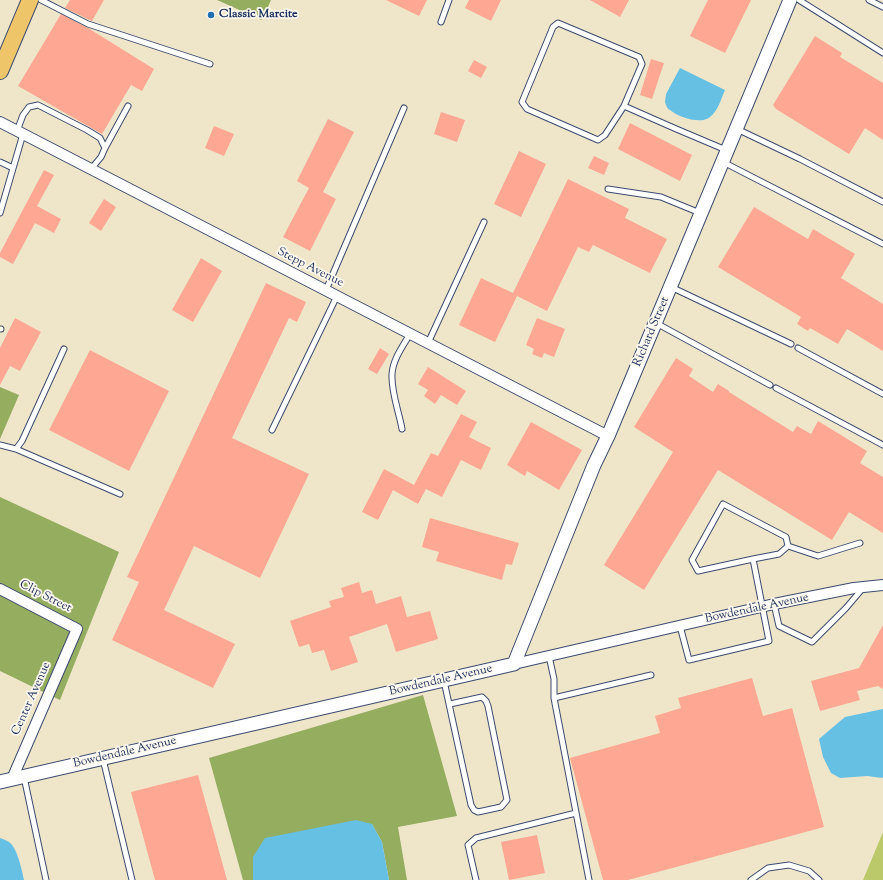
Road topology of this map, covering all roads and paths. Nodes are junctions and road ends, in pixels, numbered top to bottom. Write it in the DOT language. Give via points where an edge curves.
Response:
graph roads {
  1 [pos="30,0"];
  2 [pos="41,0"];
  3 [pos="449,0"];
  4 [pos="790,0"];
  5 [pos="798,0"];
  6 [pos="869,0"];
  7 [pos="883,7"];
  8 [pos="441,22"];
  9 [pos="4,51"];
  10 [pos="883,53"];
  11 [pos="210,64"];
  12 [pos="0,71"];
  13 [pos="128,106"];
  14 [pos="624,106"];
  15 [pos="404,108"];
  16 [pos="0,122"];
  17 [pos="736,128"];
  18 [pos="20,133"];
  19 [pos="105,148"];
  20 [pos="725,156"];
  21 [pos="0,162"];
  22 [pos="13,168"];
  23 [pos="91,170"];
  24 [pos="608,189"];
  25 [pos="883,202"];
  26 [pos="0,213"];
  27 [pos="701,213"];
  28 [pos="484,222"];
  29 [pos="883,244"];
  30 [pos="670,287"];
  31 [pos="326,290"];
  32 [pos="337,296"];
  33 [pos="656,322"];
  34 [pos="410,334"];
  35 [pos="428,343"];
  36 [pos="791,344"];
  37 [pos="798,348"];
  38 [pos="64,349"];
  39 [pos="770,385"];
  40 [pos="776,388"];
  41 [pos="883,394"];
  42 [pos="402,429"];
  43 [pos="272,430"];
  44 [pos="608,436"];
  45 [pos="0,445"];
  46 [pos="883,445"];
  47 [pos="16,449"];
  48 [pos="120,494"];
  49 [pos="860,543"];
  50 [pos="788,546"];
  51 [pos="753,559"];
  52 [pos="883,585"];
  53 [pos="863,587"];
  54 [pos="0,589"];
  55 [pos="774,604"];
  56 [pos="763,607"];
  57 [pos="680,626"];
  58 [pos="77,629"];
  59 [pos="549,656"];
  60 [pos="514,664"];
  61 [pos="651,675"];
  62 [pos="444,680"];
  63 [pos="554,698"];
  64 [pos="450,704"];
  65 [pos="103,758"];
  66 [pos="12,779"];
  67 [pos="576,813"];
  68 [pos="46,880"];
  69 [pos="132,880"];
  70 [pos="476,880"];
  71 [pos="589,880"];
  72 [pos="751,880"];
  73 [pos="820,880"];
  1 -- 9 [label="main road"];
  2 -- 11 [label="lane" via="88,24"];
  3 -- 8 [label="lane"];
  4 -- 17 [label="street, Richard Street"];
  5 -- 10 [label="lane"];
  6 -- 7 [label="lane"];
  9 -- 12 [label="main road"];
  13 -- 19 [label="lane"];
  14 -- 14 [label="lane" via="642,64 639,57 558,23 553,27 522,102 527,109 598,140 605,135"];
  14 -- 20 [label="lane" via="674,128"];
  15 -- 31 [label="lane"];
  16 -- 18 [label="street, Stepp Avenue"];
  17 -- 20 [label="street, Richard Street"];
  17 -- 25 [label="lane"];
  18 -- 19 [label="lane" via="23,115 29,107 38,105 100,138"];
  18 -- 22 [label="lane"];
  18 -- 23 [label="street, Stepp Avenue"];
  19 -- 23 [label="lane"];
  20 -- 27 [label="street, Richard Street"];
  20 -- 29 [label="lane"];
  21 -- 22 [label="lane"];
  22 -- 26 [label="lane"];
  23 -- 31 [label="street, Stepp Avenue"];
  24 -- 27 [label="lane" via="661,198"];
  27 -- 30 [label="street, Richard Street"];
  28 -- 35 [label="lane"];
  30 -- 33 [label="street, Richard Street"];
  30 -- 36 [label="lane"];
  31 -- 32 [label="street, Stepp Avenue"];
  32 -- 34 [label="street, Stepp Avenue"];
  32 -- 43 [label="lane"];
  33 -- 39 [label="lane"];
  33 -- 44 [label="street, Richard Street"];
  34 -- 35 [label="street, Stepp Avenue"];
  34 -- 42 [label="lane" via="398,355 392,373"];
  35 -- 44 [label="street, Stepp Avenue"];
  37 -- 41 [label="lane"];
  38 -- 47 [label="lane"];
  40 -- 46 [label="lane"];
  44 -- 60 [label="street, Richard Street" via="588,479"];
  45 -- 47 [label="lane"];
  47 -- 48 [label="lane"];
  49 -- 50 [label="lane" via="818,556"];
  50 -- 51 [label="lane" via="779,554"];
  50 -- 51 [label="lane" via="786,537 723,504 692,560 698,571"];
  51 -- 56 [label="lane"];
  52 -- 53 [label="street, Bowdendale Avenue"];
  53 -- 55 [label="street, Bowdendale Avenue"];
  53 -- 55 [label="lane" via="812,642 779,626"];
  54 -- 58 [label="street, Clip Street"];
  55 -- 56 [label="street, Bowdendale Avenue"];
  56 -- 57 [label="street, Bowdendale Avenue"];
  56 -- 57 [label="lane" via="769,642 689,660"];
  57 -- 59 [label="street, Bowdendale Avenue"];
  58 -- 66 [label="street, Center Avenue"];
  59 -- 60 [label="street, Bowdendale Avenue"];
  59 -- 63 [label="lane" via="554,679"];
  60 -- 62 [label="street, Bowdendale Avenue"];
  61 -- 63 [label="lane"];
  62 -- 64 [label="lane"];
  62 -- 65 [label="street, Bowdendale Avenue"];
  63 -- 67 [label="lane"];
  64 -- 64 [label="lane" via="471,805 478,812 501,807 507,800 486,701 482,697"];
  65 -- 66 [label="street, Bowdendale Avenue"];
  65 -- 69 [label="lane"];
  66 -- 68 [label="lane"];
  67 -- 70 [label="lane" via="476,838 468,845"];
  67 -- 71 [label="lane"];
  72 -- 73 [label="lane" via="768,868 789,865 809,871"];
}
